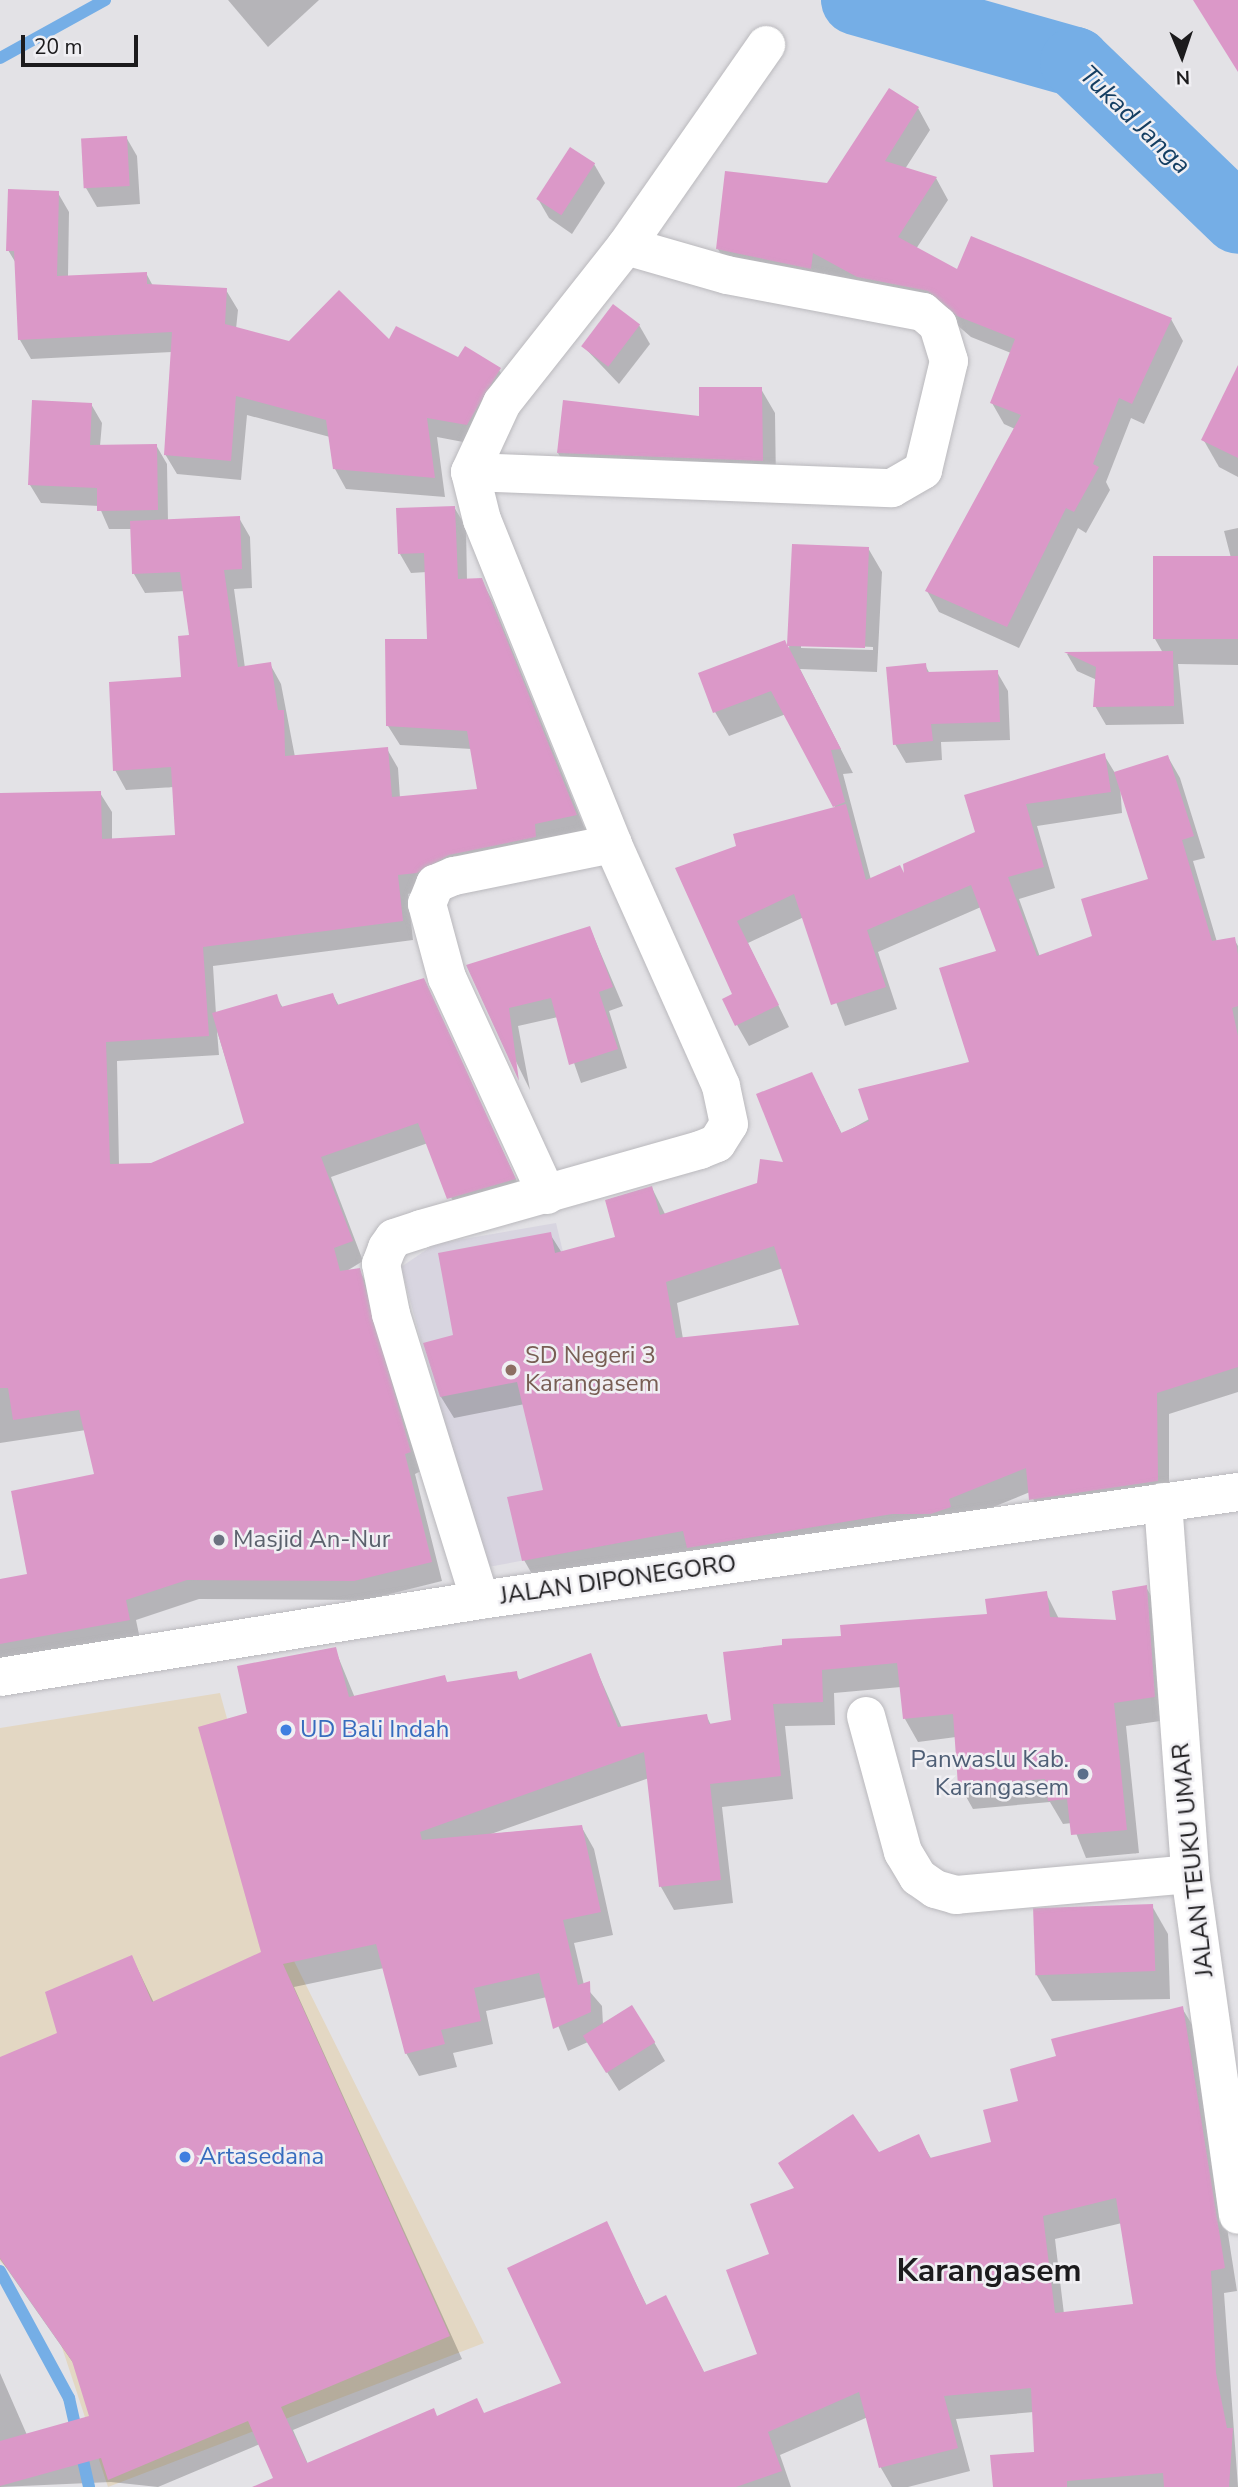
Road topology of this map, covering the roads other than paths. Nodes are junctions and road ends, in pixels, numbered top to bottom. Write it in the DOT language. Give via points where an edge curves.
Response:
graph roads {
  1 [pos="766,45"];
  2 [pos="626,246"];
  3 [pos="470,472"];
  4 [pos="613,844"];
  5 [pos="548,1195"];
  6 [pos="1238,1492"];
  7 [pos="1163,1502"];
  8 [pos="480,1600"];
  9 [pos="0,1677"];
  10 [pos="866,1716"];
  11 [pos="1190,1874"];
  12 [pos="1233,2166"];
  13 [pos="1238,2215"];
  1 -- 2 [label="street"];
  2 -- 3 [label="street" via="502,403"];
  2 -- 3 [label="street" via="727,275 923,312 938,325 949,361 923,470 892,488"];
  3 -- 4 [label="street" via="482,520"];
  4 -- 5 [label="street" via="721,1086 729,1124 717,1143"];
  4 -- 5 [label="street" via="454,876 435,884 427,904 447,978"];
  5 -- 8 [label="street" via="394,1238 382,1264 391,1314"];
  6 -- 7 [label="street, JALAN DIPONEGORO"];
  7 -- 8 [label="street, JALAN DIPONEGORO"];
  7 -- 11 [label="street, JALAN TEUKU UMAR"];
  8 -- 9 [label="street, JALAN DIPONEGORO"];
  10 -- 11 [label="street" via="903,1852 918,1877 935,1889 956,1895"];
  11 -- 12 [label="street, JALAN TEUKU UMAR"];
  12 -- 13 [label="street, JALAN TEUKU UMAR"];
}
